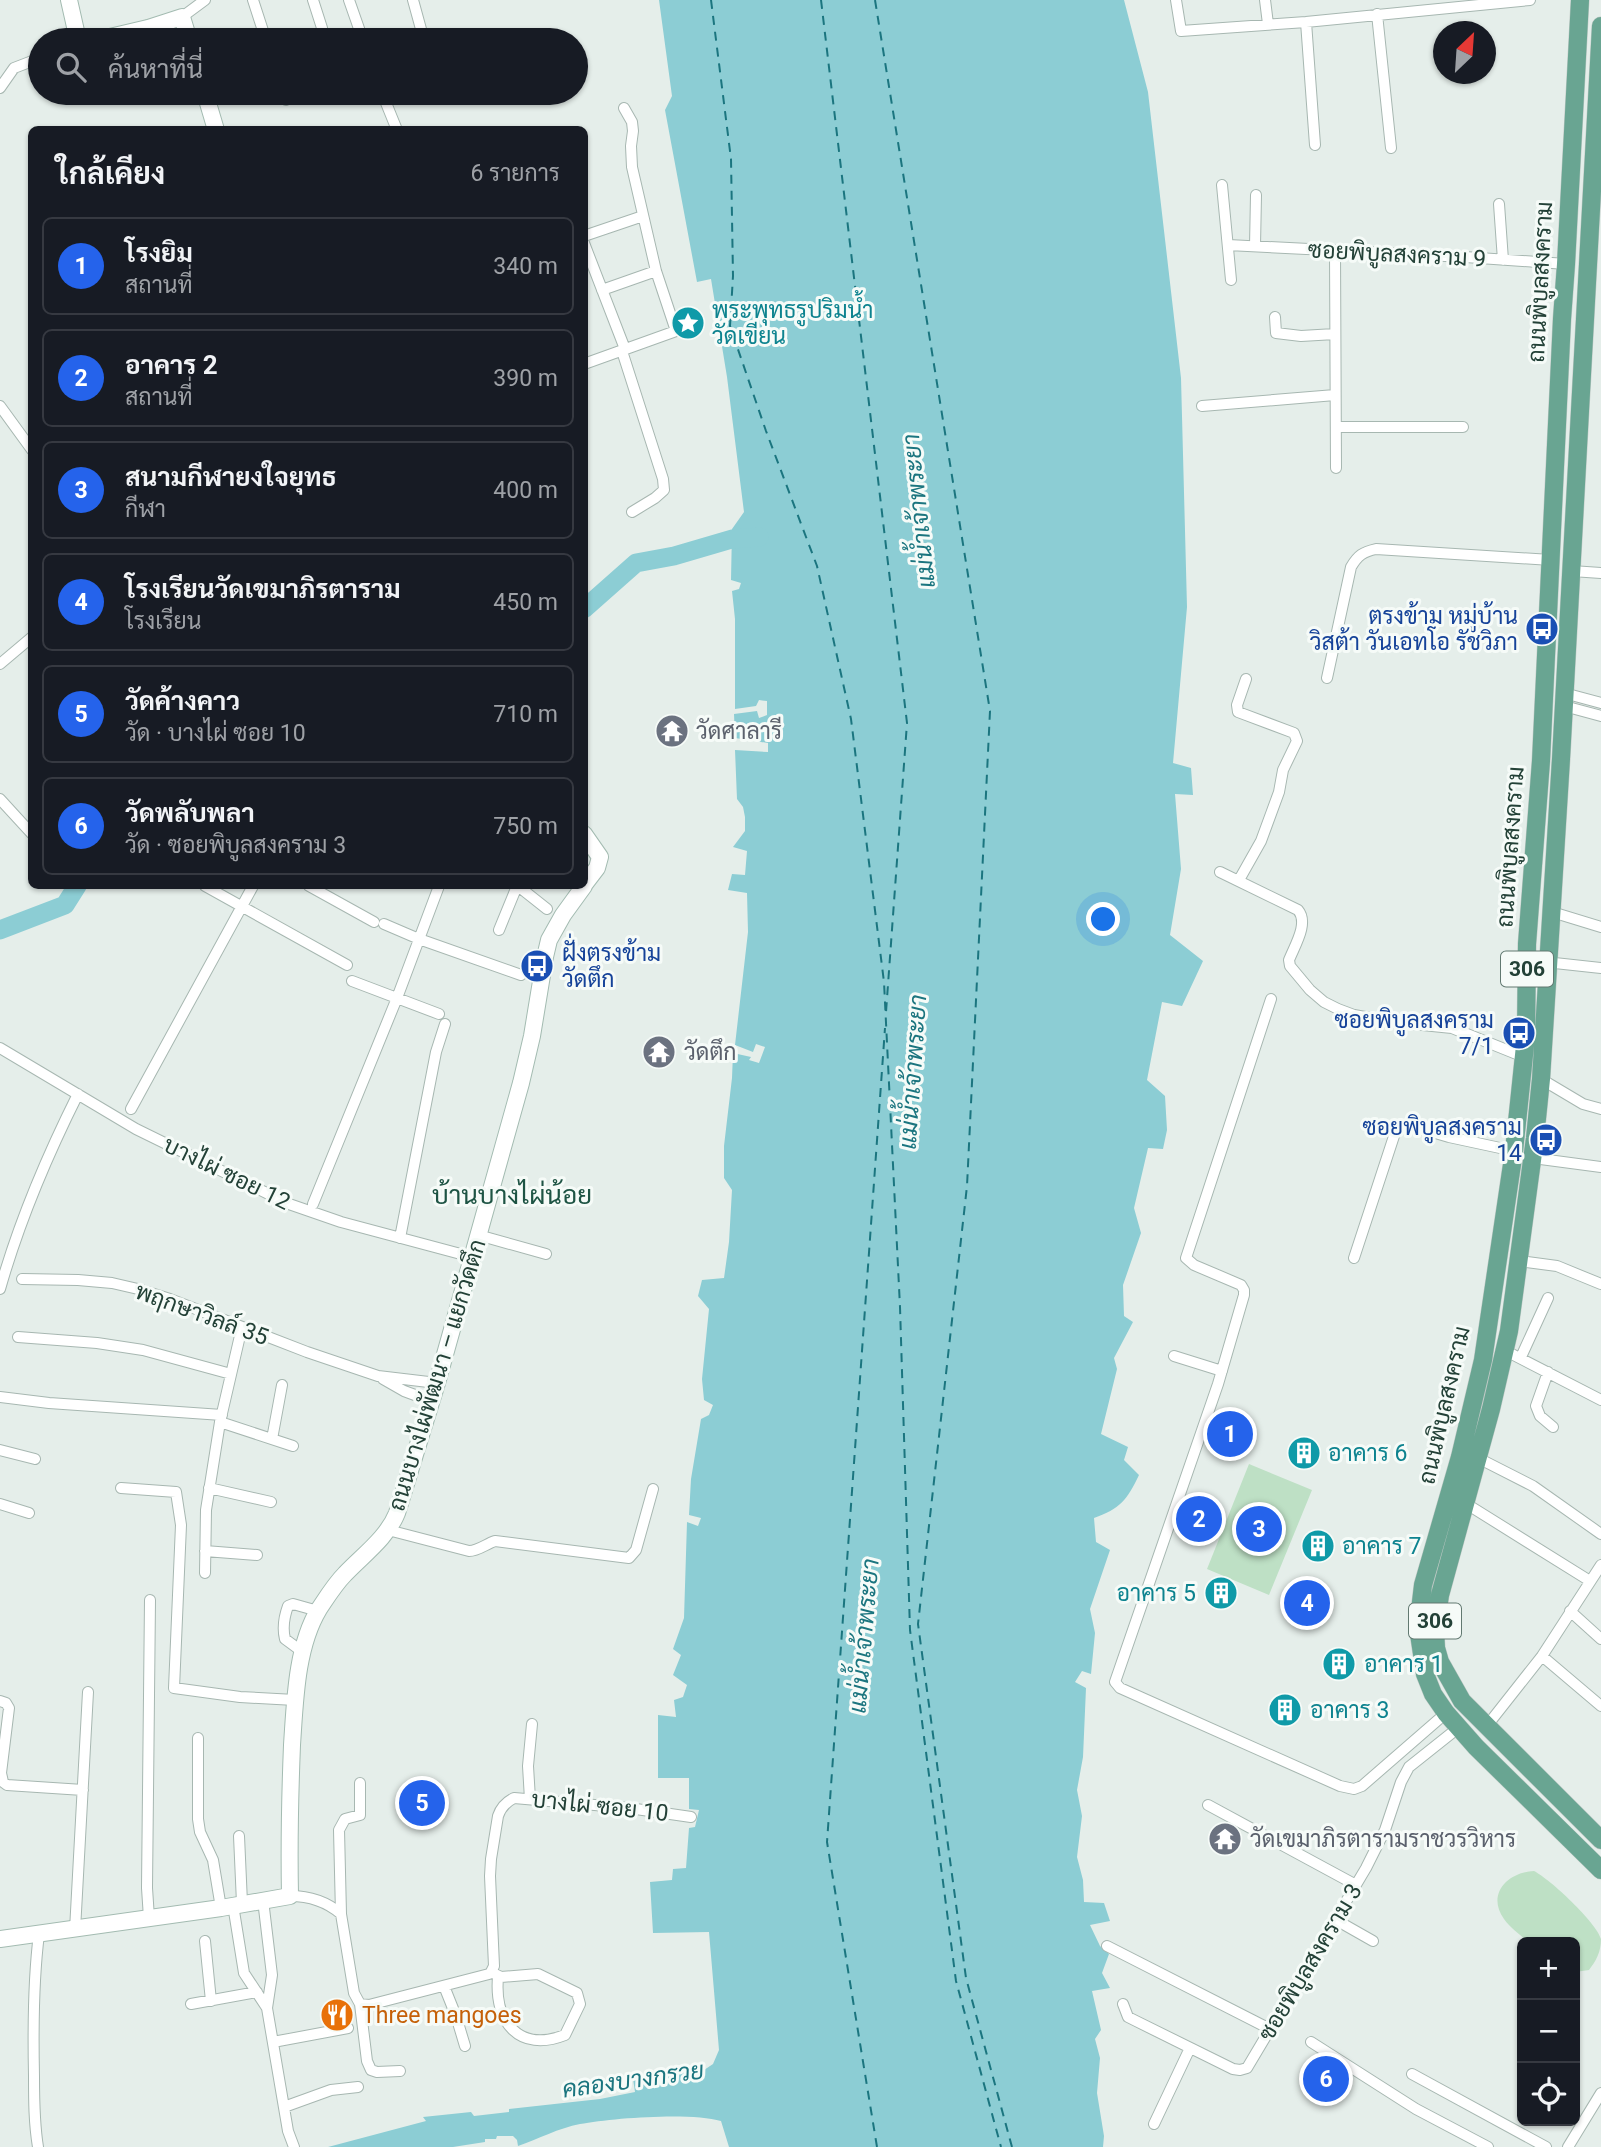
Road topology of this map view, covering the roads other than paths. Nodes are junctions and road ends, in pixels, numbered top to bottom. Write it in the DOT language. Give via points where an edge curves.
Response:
graph roads {
  1 [pos="69,0"];
  2 [pos="205,0"];
  3 [pos="253,0"];
  4 [pos="313,0"];
  5 [pos="349,0"];
  6 [pos="413,0"];
  7 [pos="1176,0"];
  8 [pos="1265,0"];
  9 [pos="1530,0"];
  10 [pos="1580,0"];
  11 [pos="1499,1"];
  12 [pos="1443,4"];
  13 [pos="1377,14"];
  14 [pos="182,18"];
  15 [pos="1306,22"];
  16 [pos="1268,24"];
  17 [pos="1601,26"];
  18 [pos="75,28"];
  19 [pos="151,28"];
  20 [pos="185,28"];
  21 [pos="262,28"];
  22 [pos="322,28"];
  23 [pos="359,28"];
  24 [pos="421,28"];
  25 [pos="28,63"];
  26 [pos="0,88"];
  27 [pos="209,105"];
  28 [pos="387,105"];
  29 [pos="624,107"];
  30 [pos="1598,119"];
  31 [pos="215,126"];
  32 [pos="395,126"];
  33 [pos="1315,145"];
  34 [pos="1391,148"];
  35 [pos="1222,186"];
  36 [pos="1256,195"];
  37 [pos="1499,204"];
  38 [pos="643,216"];
  39 [pos="588,235"];
  40 [pos="1228,245"];
  41 [pos="1255,246"];
  42 [pos="1335,252"];
  43 [pos="588,253"];
  44 [pos="1503,260"];
  45 [pos="1566,264"];
  46 [pos="1595,268"];
  47 [pos="656,271"];
  48 [pos="1231,280"];
  49 [pos="602,290"];
  50 [pos="1275,317"];
  51 [pos="1335,334"];
  52 [pos="624,350"];
  53 [pos="588,363"];
  54 [pos="1335,394"];
  55 [pos="1202,405"];
  56 [pos="0,406"];
  57 [pos="1337,427"];
  58 [pos="1463,428"];
  59 [pos="28,444"];
  60 [pos="1336,468"];
  61 [pos="632,512"];
  62 [pos="1551,560"];
  63 [pos="1572,571"];
  64 [pos="1601,573"];
  65 [pos="28,641"];
  66 [pos="0,664"];
  67 [pos="1327,678"];
  68 [pos="1246,679"];
  69 [pos="1564,700"];
  70 [pos="1601,703"];
  71 [pos="1601,716"];
  72 [pos="0,799"];
  73 [pos="28,830"];
  74 [pos="588,840"];
  75 [pos="1220,872"];
  76 [pos="588,880"];
  77 [pos="1239,880"];
  78 [pos="211,889"];
  79 [pos="251,889"];
  80 [pos="315,889"];
  81 [pos="438,889"];
  82 [pos="517,889"];
  83 [pos="522,889"];
  84 [pos="581,889"];
  85 [pos="242,906"];
  86 [pos="547,909"];
  87 [pos="1552,912"];
  88 [pos="1601,928"];
  89 [pos="499,930"];
  90 [pos="419,939"];
  91 [pos="1527,960"];
  92 [pos="1549,963"];
  93 [pos="347,965"];
  94 [pos="1601,968"];
  95 [pos="521,975"];
  96 [pos="352,981"];
  97 [pos="397,998"];
  98 [pos="1526,998"];
  99 [pos="1271,999"];
  100 [pos="1546,1001"];
  101 [pos="0,1048"];
  102 [pos="1524,1057"];
  103 [pos="1541,1079"];
  104 [pos="78,1094"];
  105 [pos="131,1109"];
  106 [pos="1601,1109"];
  107 [pos="1514,1150"];
  108 [pos="1533,1158"];
  109 [pos="1601,1167"];
  110 [pos="313,1204"];
  111 [pos="478,1235"];
  112 [pos="400,1238"];
  113 [pos="546,1254"];
  114 [pos="472,1257"];
  115 [pos="1354,1258"];
  116 [pos="1519,1261"];
  117 [pos="22,1279"];
  118 [pos="1601,1284"];
  119 [pos="0,1289"];
  120 [pos="1548,1298"];
  121 [pos="242,1327"];
  122 [pos="18,1337"];
  123 [pos="1513,1353"];
  124 [pos="1174,1356"];
  125 [pos="1222,1371"];
  126 [pos="1548,1372"];
  127 [pos="231,1374"];
  128 [pos="378,1376"];
  129 [pos="437,1383"];
  130 [pos="282,1385"];
  131 [pos="0,1397"];
  132 [pos="1601,1400"];
  133 [pos="431,1401"];
  134 [pos="221,1419"];
  135 [pos="1553,1427"];
  136 [pos="272,1439"];
  137 [pos="293,1446"];
  138 [pos="0,1450"];
  139 [pos="1478,1458"];
  140 [pos="35,1459"];
  141 [pos="121,1488"];
  142 [pos="209,1488"];
  143 [pos="653,1489"];
  144 [pos="271,1502"];
  145 [pos="1465,1503"];
  146 [pos="0,1504"];
  147 [pos="29,1513"];
  148 [pos="388,1531"];
  149 [pos="1601,1534"];
  150 [pos="205,1551"];
  151 [pos="257,1555"];
  152 [pos="1600,1569"];
  153 [pos="205,1573"];
  154 [pos="1590,1581"];
  155 [pos="150,1600"];
  156 [pos="318,1611"];
  157 [pos="1570,1611"];
  158 [pos="1601,1639"];
  159 [pos="304,1653"];
  160 [pos="1542,1656"];
  161 [pos="88,1692"];
  162 [pos="295,1700"];
  163 [pos="0,1701"];
  164 [pos="1601,1706"];
  165 [pos="1446,1713"];
  166 [pos="532,1724"];
  167 [pos="1486,1727"];
  168 [pos="1458,1728"];
  169 [pos="198,1738"];
  170 [pos="1387,1766"];
  171 [pos="1406,1771"];
  172 [pos="360,1783"];
  173 [pos="83,1790"];
  174 [pos="530,1799"];
  175 [pos="1208,1805"];
  176 [pos="691,1817"];
  177 [pos="239,1836"];
  178 [pos="1601,1840"];
  179 [pos="1601,1870"];
  180 [pos="1356,1885"];
  181 [pos="290,1896"];
  182 [pos="262,1900"];
  183 [pos="232,1905"];
  184 [pos="341,1914"];
  185 [pos="149,1918"];
  186 [pos="1336,1920"];
  187 [pos="75,1930"];
  188 [pos="39,1934"];
  189 [pos="0,1939"];
  190 [pos="205,1941"];
  191 [pos="1373,1941"];
  192 [pos="1107,1947"];
  193 [pos="495,1974"];
  194 [pos="444,1986"];
  195 [pos="257,1992"];
  196 [pos="211,2001"];
  197 [pos="191,2004"];
  198 [pos="360,2004"];
  199 [pos="1123,2004"];
  200 [pos="267,2008"];
  201 [pos="348,2028"];
  202 [pos="1270,2029"];
  203 [pos="273,2042"];
  204 [pos="1311,2042"];
  205 [pos="465,2046"];
  206 [pos="1190,2048"];
  207 [pos="400,2071"];
  208 [pos="1412,2074"];
  209 [pos="358,2087"];
  210 [pos="1601,2093"];
  211 [pos="284,2107"];
  212 [pos="1154,2124"];
  213 [pos="37,2147"];
  214 [pos="294,2147"];
  215 [pos="1488,2147"];
  216 [pos="1546,2147"];
  217 [pos="1569,2147"];
  1 -- 18 [label="street"];
  2 -- 14 [label="street"];
  3 -- 21 [label="street"];
  4 -- 22 [label="street"];
  5 -- 23 [label="street"];
  6 -- 24 [label="street"];
  7 -- 16 [label="street" via="1181,31"];
  8 -- 16 [label="street"];
  9 -- 11 [label="street"];
  10 -- 45 [label="main road, ถนนพิบูลสงคราม / 306"];
  11 -- 12 [label="street"];
  12 -- 13 [label="street"];
  13 -- 15 [label="street"];
  13 -- 34 [label="street"];
  14 -- 19 [label="street"];
  14 -- 20 [label="street"];
  15 -- 16 [label="street"];
  15 -- 33 [label="street"];
  17 -- 30 [label="main road, ถนนพิบูลสงคราม / 306"];
  25 -- 26 [label="street" via="14,68"];
  27 -- 31 [label="street"];
  28 -- 32 [label="street"];
  29 -- 38 [label="street" via="632,122 632,167"];
  30 -- 46 [label="main road, ถนนพิบูลสงคราม / 306"];
  35 -- 40 [label="street"];
  36 -- 41 [label="street"];
  37 -- 44 [label="street"];
  38 -- 39 [label="street"];
  38 -- 47 [label="street"];
  40 -- 41 [label="street, ซอยพิบูลสงคราม 9"];
  40 -- 48 [label="street"];
  41 -- 42 [label="street, ซอยพิบูลสงคราม 9"];
  42 -- 44 [label="street, ซอยพิบูลสงคราม 9"];
  42 -- 51 [label="street"];
  43 -- 49 [label="street"];
  44 -- 45 [label="street, ซอยพิบูลสงคราม 9"];
  45 -- 46 [label="main road"];
  45 -- 62 [label="main road, ถนนพิบูลสงคราม / 306"];
  46 -- 63 [label="main road, ถนนพิบูลสงคราม / 306"];
  47 -- 49 [label="street"];
  47 -- 52 [label="street" via="676,331"];
  49 -- 52 [label="street"];
  50 -- 51 [label="street" via="1276,333"];
  51 -- 54 [label="street"];
  52 -- 53 [label="street"];
  52 -- 61 [label="street" via="664,489"];
  54 -- 55 [label="street"];
  54 -- 57 [label="street"];
  56 -- 59 [label="street"];
  57 -- 58 [label="street"];
  57 -- 60 [label="street"];
  62 -- 67 [label="street" via="1364,552 1352,567"];
  62 -- 91 [label="main road, ถนนพิบูลสงคราม / 306"];
  63 -- 64 [label="street"];
  63 -- 69 [label="main road, ถนนพิบูลสงคราม / 306"];
  65 -- 66 [label="street"];
  68 -- 77 [label="street" via="1238,712 1294,733 1297,741 1261,841"];
  69 -- 70 [label="street"];
  69 -- 71 [label="street"];
  69 -- 87 [label="main road, ถนนพิบูลสงคราม / 306"];
  72 -- 73 [label="street"];
  74 -- 76 [label="street, ถนนบางไผ่พัฒนา – แยกวัดตึก" via="600,856"];
  75 -- 77 [label="street"];
  77 -- 102 [label="street" via="1302,915 1290,966 1324,1002 1354,1015 1452,1028"];
  78 -- 85 [label="street"];
  79 -- 85 [label="street"];
  80 -- 90 [label="street"];
  81 -- 90 [label="street"];
  82 -- 89 [label="street"];
  83 -- 86 [label="street"];
  84 -- 111 [label="street, ถนนบางไผ่พัฒนา – แยกวัดตึก" via="549,940 527,1059"];
  85 -- 93 [label="street"];
  85 -- 105 [label="street"];
  87 -- 88 [label="street"];
  87 -- 92 [label="main road, ถนนพิบูลสงคราม / 306"];
  90 -- 95 [label="street"];
  90 -- 97 [label="street"];
  91 -- 92 [label="street"];
  91 -- 98 [label="main road, ถนนพิบูลสงคราม / 306"];
  92 -- 94 [label="street"];
  92 -- 100 [label="main road, ถนนพิบูลสงคราม / 306"];
  96 -- 97 [label="street"];
  97 -- 110 [label="street"];
  97 -- 112 [label="street" via="442,1019"];
  98 -- 100 [label="main road"];
  98 -- 102 [label="main road, ถนนพิบูลสงคราม / 306"];
  99 -- 125 [label="street" via="1186,1258 1244,1290"];
  100 -- 103 [label="main road, ถนนพิบูลสงคราม / 306"];
  101 -- 104 [label="street, บางไผ่ ซอย 12"];
  102 -- 107 [label="main road, ถนนพิบูลสงคราม / 306"];
  103 -- 106 [label="street" via="1583,1104"];
  103 -- 108 [label="main road, ถนนพิบูลสงคราม / 306"];
  104 -- 112 [label="street, บางไผ่ ซอย 12" via="136,1129 289,1204"];
  104 -- 119 [label="street" via="41,1174"];
  107 -- 115 [label="street" via="1408,1125 1399,1127"];
  107 -- 165 [label="main road, ถนนพิบูลสงคราม / 306" via="1483,1360 1419,1608 1425,1674"];
  108 -- 109 [label="street"];
  108 -- 116 [label="main road, ถนนพิบูลสงคราม / 306"];
  111 -- 113 [label="street"];
  111 -- 114 [label="street, ถนนบางไผ่พัฒนา – แยกวัดตึก"];
  112 -- 114 [label="street, บางไผ่ ซอย 12"];
  114 -- 129 [label="street, ถนนบางไผ่พัฒนา – แยกวัดตึก"];
  116 -- 118 [label="street" via="1557,1266"];
  116 -- 123 [label="main road, ถนนพิบูลสงคราม / 306"];
  117 -- 121 [label="street, พฤกษาวิลล์ 35" via="112,1283"];
  120 -- 123 [label="street"];
  121 -- 127 [label="street"];
  121 -- 128 [label="street, พฤกษาวิลล์ 35"];
  122 -- 127 [label="street" via="143,1350"];
  123 -- 126 [label="street"];
  123 -- 139 [label="main road, ถนนพิบูลสงคราม / 306"];
  124 -- 125 [label="street"];
  125 -- 170 [label="street" via="1115,1682 1340,1786 1363,1786"];
  126 -- 132 [label="street"];
  126 -- 135 [label="street" via="1536,1406 1539,1416"];
  127 -- 134 [label="street"];
  128 -- 129 [label="street, พฤกษาวิลล์ 35"];
  128 -- 133 [label="street, พฤกษาวิลล์ 35"];
  129 -- 133 [label="street, ถนนบางไผ่พัฒนา – แยกวัดตึก"];
  130 -- 136 [label="street"];
  131 -- 134 [label="street"];
  133 -- 148 [label="street, ถนนบางไผ่พัฒนา – แยกวัดตึก"];
  134 -- 136 [label="street"];
  134 -- 142 [label="street"];
  136 -- 137 [label="street"];
  138 -- 140 [label="street"];
  139 -- 145 [label="main road, ถนนพิบูลสงคราม / 306"];
  139 -- 149 [label="street" via="1534,1486"];
  141 -- 162 [label="street" via="176,1492 181,1525 174,1688"];
  142 -- 144 [label="street"];
  142 -- 150 [label="street"];
  143 -- 148 [label="street" via="636,1550 629,1558 495,1541 469,1551"];
  145 -- 154 [label="street"];
  145 -- 167 [label="main road, ถนนพิบูลสงคราม / 306" via="1436,1614 1435,1639 1453,1688"];
  146 -- 147 [label="street"];
  148 -- 156 [label="street, ถนนบางไผ่พัฒนา – แยกวัดตึก" via="342,1577"];
  150 -- 151 [label="street"];
  150 -- 153 [label="street"];
  152 -- 154 [label="street"];
  154 -- 157 [label="street"];
  155 -- 185 [label="street"];
  156 -- 159 [label="street, ถนนบางไผ่พัฒนา – แยกวัดตึก"];
  156 -- 159 [label="street" via="293,1604 286,1612 285,1639"];
  157 -- 158 [label="street"];
  157 -- 160 [label="street"];
  159 -- 162 [label="street, ถนนบางไผ่พัฒนา – แยกวัดตึก"];
  160 -- 164 [label="street"];
  160 -- 167 [label="street"];
  161 -- 173 [label="street"];
  162 -- 181 [label="street, ถนนบางไผ่พัฒนา – แยกวัดตึก"];
  163 -- 173 [label="street" via="9,1709 3,1782"];
  165 -- 168 [label="main road, ถนนพิบูลสงคราม / 306"];
  165 -- 170 [label="street"];
  166 -- 174 [label="street"];
  167 -- 178 [label="main road, ถนนพิบูลสงคราม / 306"];
  168 -- 171 [label="street, ซอยพิบูลสงคราม 3"];
  168 -- 179 [label="main road, ถนนพิบูลสงคราม / 306"];
  169 -- 183 [label="street" via="200,1832"];
  170 -- 171 [label="street"];
  171 -- 180 [label="street, ซอยพิบูลสงคราม 3" via="1385,1830"];
  172 -- 184 [label="street" via="360,1815 345,1819 339,1829"];
  173 -- 187 [label="street"];
  174 -- 176 [label="street, บางไผ่ ซอย 10"];
  174 -- 193 [label="street, บางไผ่ ซอย 10" via="508,1800 498,1816 491,1859"];
  175 -- 180 [label="street"];
  177 -- 183 [label="street"];
  180 -- 186 [label="street, ซอยพิบูลสงคราม 3"];
  181 -- 182 [label="street"];
  181 -- 184 [label="street" via="306,1896"];
  182 -- 183 [label="street"];
  182 -- 200 [label="street" via="272,1975"];
  183 -- 185 [label="street"];
  183 -- 195 [label="street" via="244,1973"];
  184 -- 198 [label="street" via="354,1993"];
  185 -- 187 [label="street"];
  186 -- 191 [label="street"];
  186 -- 202 [label="street, ซอยพิบูลสงคราม 3"];
  187 -- 188 [label="street"];
  188 -- 189 [label="street"];
  188 -- 213 [label="street" via="33,2045"];
  190 -- 196 [label="street"];
  192 -- 202 [label="street"];
  193 -- 193 [label="street" via="538,1974 577,1993 580,2004 565,2035 534,2041 513,2032 503,2015"];
  193 -- 194 [label="street"];
  194 -- 198 [label="street"];
  194 -- 205 [label="street"];
  195 -- 196 [label="street"];
  195 -- 200 [label="street"];
  196 -- 197 [label="street"];
  198 -- 207 [label="street" via="371,2070"];
  199 -- 206 [label="street" via="1128,2017"];
  200 -- 203 [label="street"];
  201 -- 203 [label="street"];
  202 -- 206 [label="street, ซอยพิบูลสงคราม 3" via="1247,2068 1240,2070"];
  203 -- 211 [label="street"];
  204 -- 215 [label="street" via="1416,2109"];
  206 -- 212 [label="street"];
  208 -- 216 [label="street"];
  209 -- 211 [label="street" via="331,2090"];
  210 -- 217 [label="street"];
  211 -- 214 [label="street"];
}
